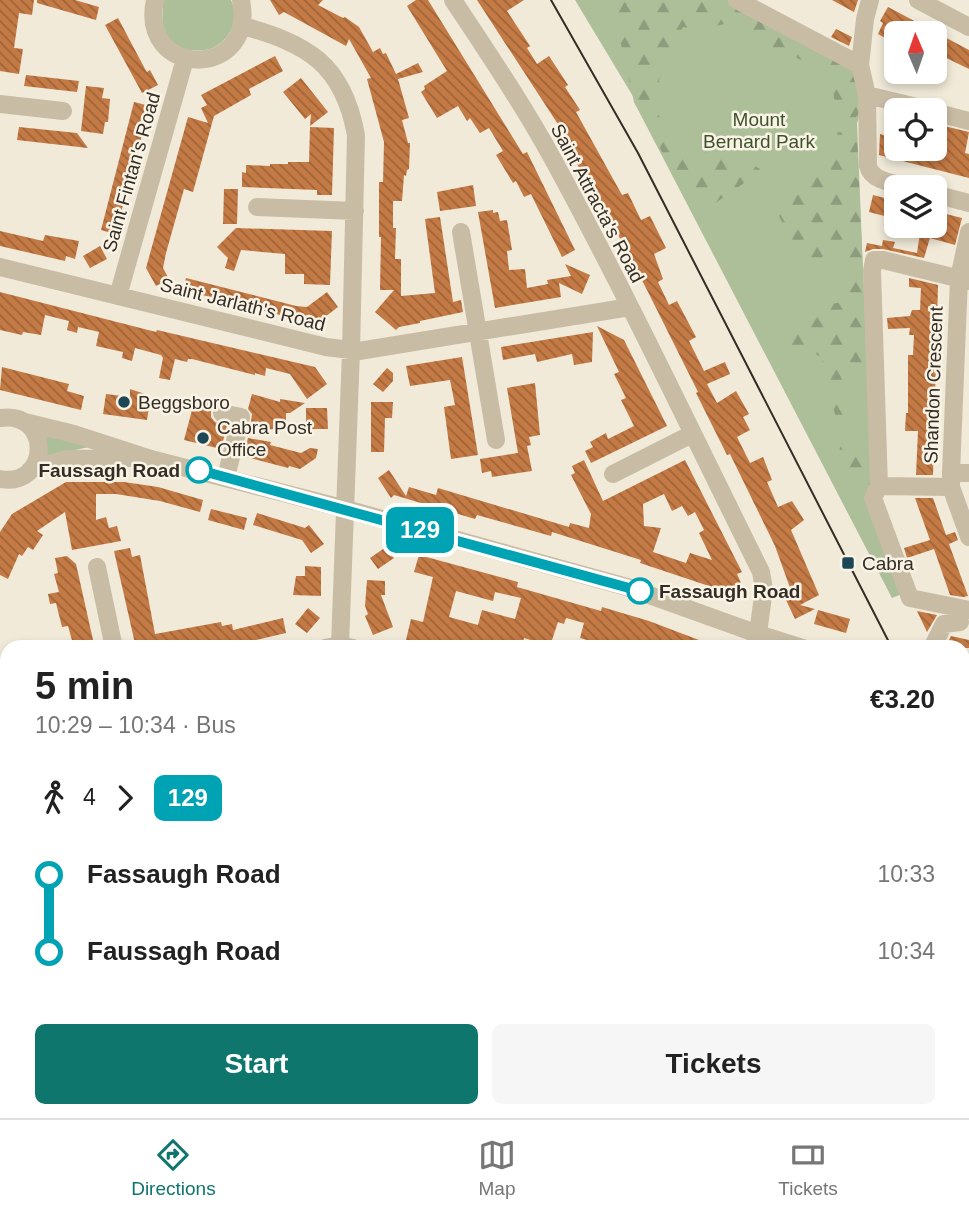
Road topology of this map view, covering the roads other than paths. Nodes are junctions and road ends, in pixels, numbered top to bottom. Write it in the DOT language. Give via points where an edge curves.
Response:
graph roads {
  1 [pos="155,0"];
  2 [pos="242,0"];
  3 [pos="453,0"];
  4 [pos="737,0"];
  5 [pos="870,0"];
  6 [pos="918,0"];
  7 [pos="243,26"];
  8 [pos="969,27"];
  9 [pos="184,59"];
  10 [pos="860,65"];
  11 [pos="867,96"];
  12 [pos="884,100"];
  13 [pos="0,104"];
  14 [pos="63,111"];
  15 [pos="947,115"];
  16 [pos="969,121"];
  17 [pos="884,180"];
  18 [pos="947,197"];
  19 [pos="969,203"];
  20 [pos="257,207"];
  21 [pos="355,211"];
  22 [pos="461,232"];
  23 [pos="969,232"];
  24 [pos="0,267"];
  25 [pos="964,280"];
  26 [pos="118,296"];
  27 [pos="630,307"];
  28 [pos="478,332"];
  29 [pos="351,351"];
  30 [pos="222,412"];
  31 [pos="0,418"];
  32 [pos="25,422"];
  33 [pos="692,434"];
  34 [pos="496,440"];
  35 [pos="151,459"];
  36 [pos="30,470"];
  37 [pos="613,474"];
  38 [pos="226,477"];
  39 [pos="957,477"];
  40 [pos="6,479"];
  41 [pos="879,486"];
  42 [pos="0,494"];
  43 [pos="346,509"];
  44 [pos="969,537"];
  45 [pos="97,567"];
  46 [pos="965,616"];
  47 [pos="112,640"];
  48 [pos="340,640"];
  49 [pos="755,640"];
  50 [pos="757,640"];
  51 [pos="936,640"];
  52 [pos="517,1118"];
  53 [pos="534,1118"];
  1 -- 9 [label="street" via="152,13 158,35 172,53"];
  2 -- 7 [label="street"];
  3 -- 27 [label="street, Saint Attracta's Road" via="554,162"];
  4 -- 10 [label="street"];
  5 -- 10 [label="street"];
  6 -- 8 [label="street"];
  7 -- 9 [label="street" via="227,51 200,61"];
  7 -- 21 [label="street" via="299,45 332,74 352,115 356,135"];
  9 -- 26 [label="street, Saint Fintan's Road"];
  10 -- 11 [label="street"];
  11 -- 12 [label="street"];
  11 -- 17 [label="street" via="868,166 870,173"];
  13 -- 14 [label="street"];
  15 -- 16 [label="street"];
  18 -- 19 [label="street"];
  20 -- 21 [label="street"];
  21 -- 29 [label="street"];
  22 -- 28 [label="street"];
  23 -- 25 [label="street, Shandon Crescent"];
  24 -- 26 [label="street, Saint Jarlath's Road"];
  25 -- 39 [label="street, Shandon Crescent"];
  25 -- 41 [label="street" via="874,260"];
  26 -- 29 [label="street, Saint Jarlath's Road"];
  27 -- 28 [label="street, Saint Jarlath's Road"];
  27 -- 33 [label="street, Saint Attracta's Road"];
  28 -- 29 [label="street, Saint Jarlath's Road"];
  28 -- 34 [label="street"];
  29 -- 43 [label="street"];
  30 -- 38 [label="street" via="241,418"];
  31 -- 32 [label="street"];
  32 -- 35 [label="street"];
  32 -- 36 [label="street" via="39,446"];
  33 -- 37 [label="street"];
  33 -- 50 [label="street, Saint Attracta's Road" via="761,572 764,589"];
  35 -- 36 [label="street" via="66,459"];
  35 -- 38 [label="street"];
  36 -- 40 [label="street"];
  38 -- 43 [label="street"];
  39 -- 41 [label="street"];
  39 -- 44 [label="street, Shandon Crescent"];
  40 -- 42 [label="street"];
  41 -- 46 [label="street" via="873,498 910,598"];
  43 -- 48 [label="street"];
  43 -- 49 [label="street" via="627,587"];
  45 -- 47 [label="street"];
  46 -- 51 [label="street" via="944,624"];
  52 -- 53 [label="street"];
}
